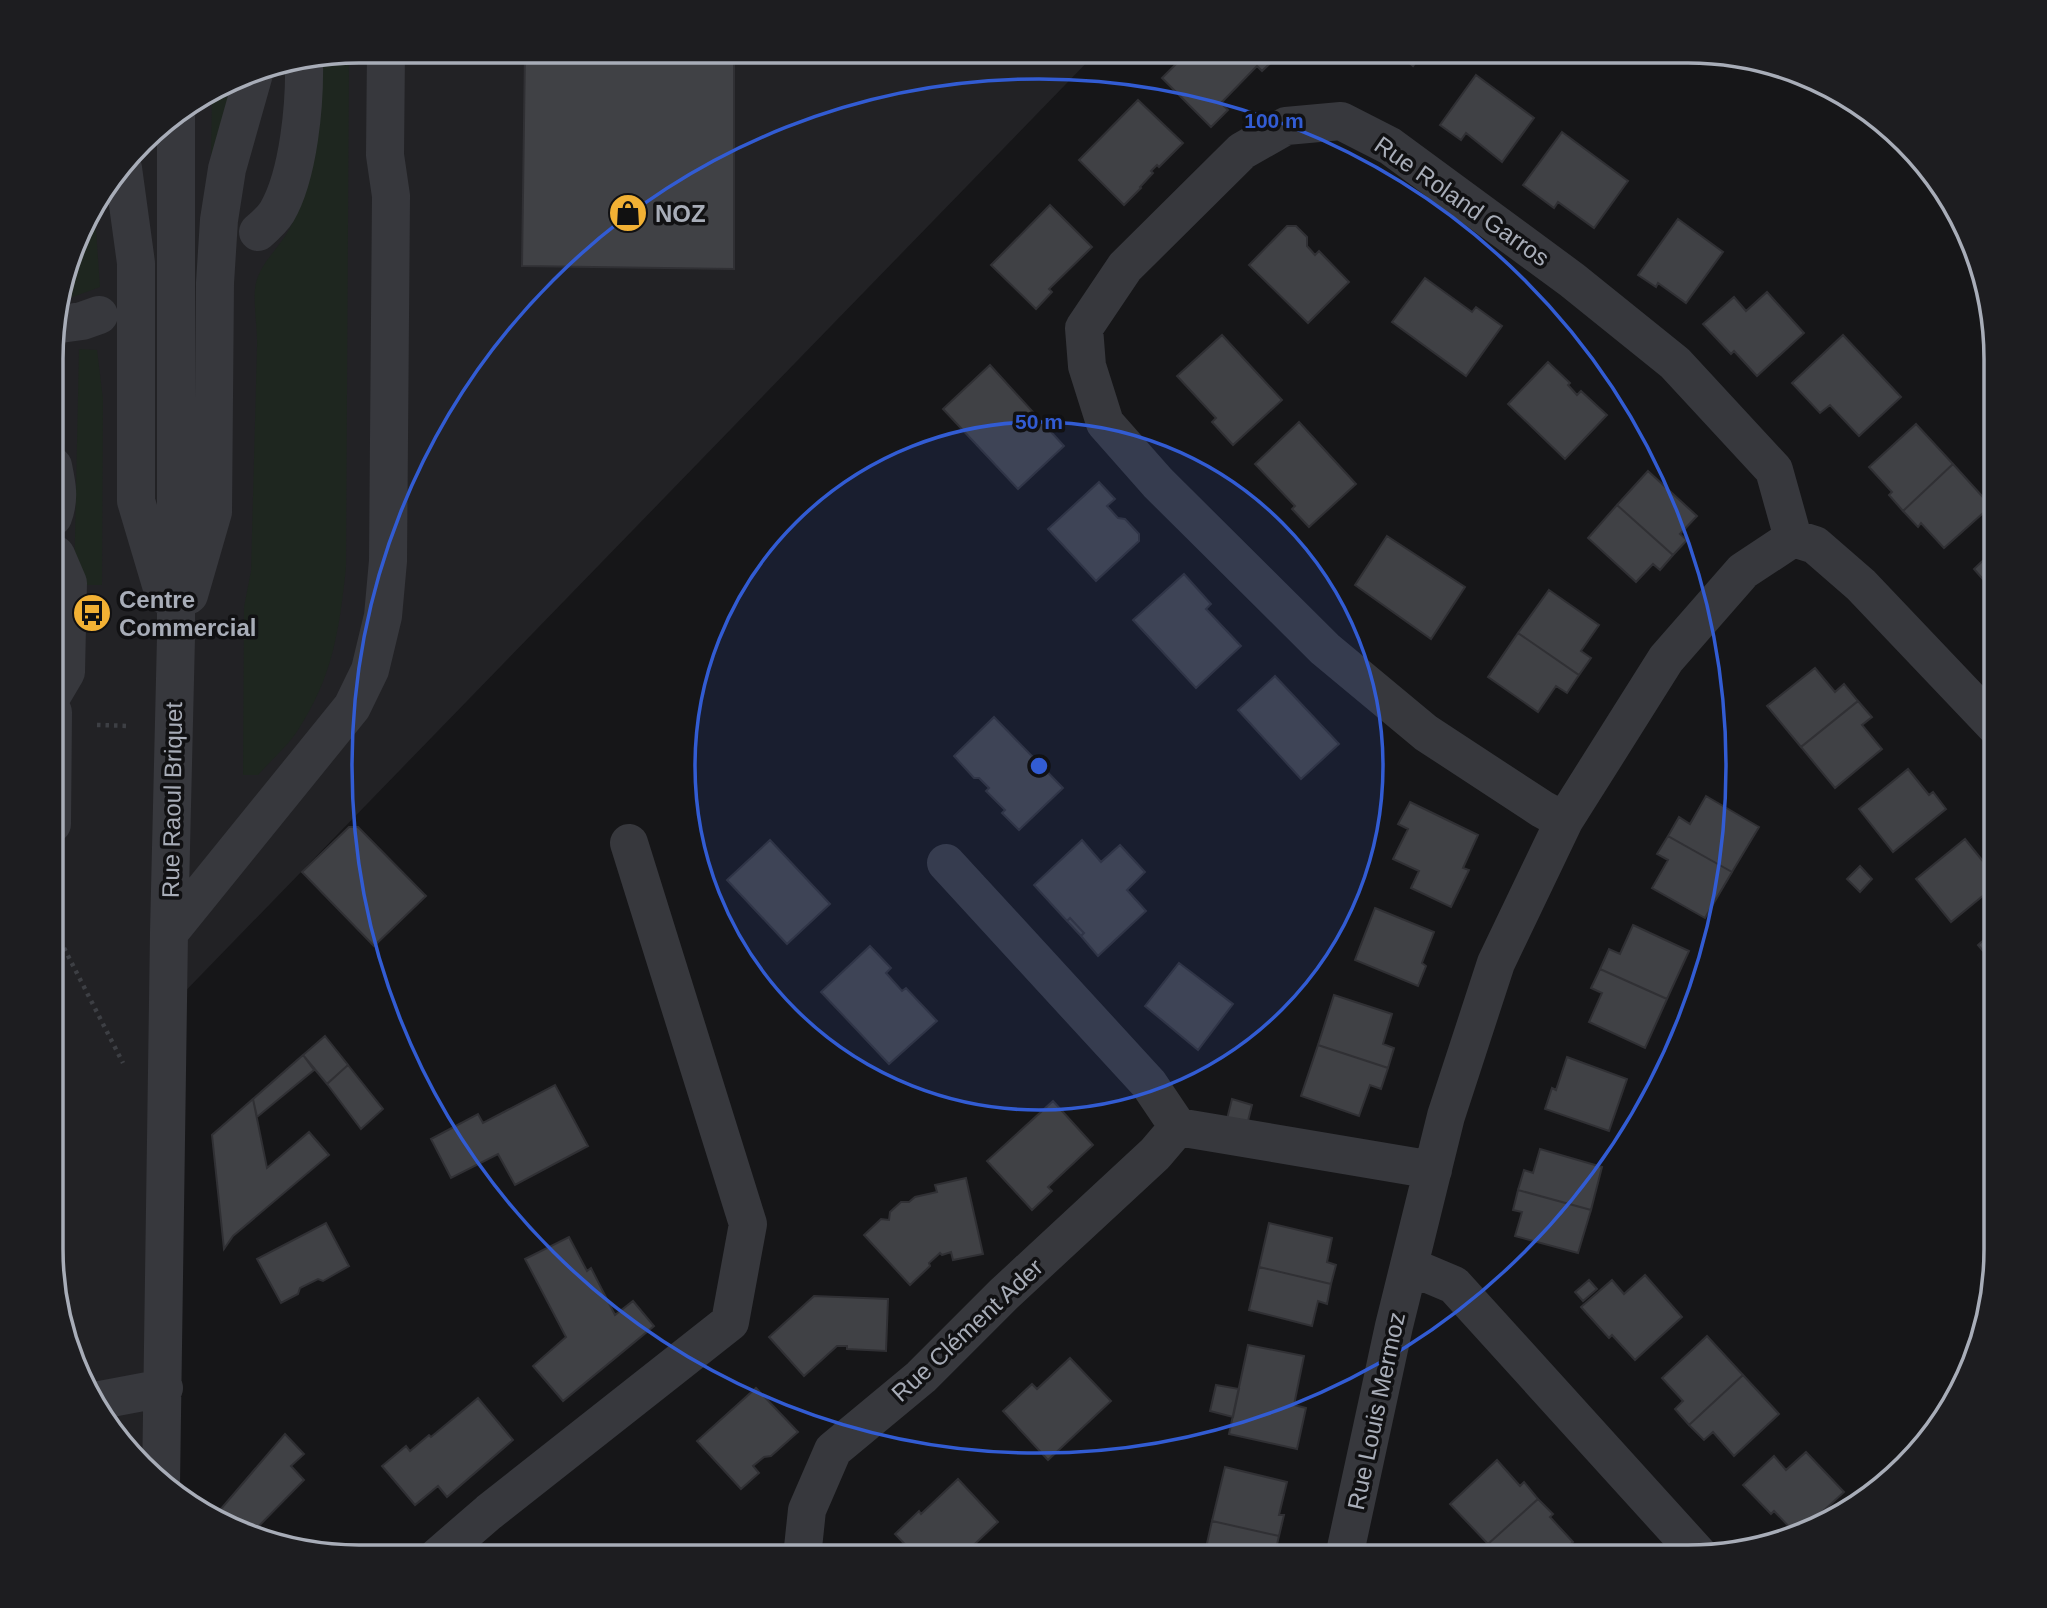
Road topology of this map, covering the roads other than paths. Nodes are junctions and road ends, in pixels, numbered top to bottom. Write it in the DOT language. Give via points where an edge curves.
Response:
graph roads {
  1 [pos="386,63"];
  2 [pos="303,69"];
  3 [pos="251,84"];
  4 [pos="176,127"];
  5 [pos="124,178"];
  6 [pos="258,232"];
  7 [pos="99,315"];
  8 [pos="66,322"];
  9 [pos="1793,538"];
  10 [pos="63,571"];
  11 [pos="176,637"];
  12 [pos="63,681"];
  13 [pos="1984,714"];
  14 [pos="1564,821"];
  15 [pos="629,843"];
  16 [pos="946,863"];
  17 [pos="169,933"];
  18 [pos="1178,1127"];
  19 [pos="1433,1170"];
  20 [pos="1409,1266"];
  21 [pos="164,1388"];
  22 [pos="104,1399"];
  23 [pos="161,1469"];
  24 [pos="451,1545"];
  25 [pos="803,1545"];
  26 [pos="1347,1545"];
  27 [pos="1690,1545"];
  1 -- 17 [label="street" via="385,155 391,196 388,561 383,617 370,670 352,707"];
  2 -- 6 [label="street" via="299,135 286,191 277,212"];
  3 -- 11 [label="street" via="227,169 219,220 213,512"];
  4 -- 11 [label="street, Rue Raoul Briquet"];
  5 -- 11 [label="street" via="136,263 136,501"];
  7 -- 8 [label="street"];
  9 -- 13 [label="street" via="1815,545 1860,585"];
  9 -- 14 [label="street, Rue Louis Mermoz" via="1743,571 1666,659"];
  9 -- 14 [label="street, Rue Roland Garros" via="1774,470 1675,363 1391,146 1341,121 1286,126 1242,151 1125,267 1083,328 1087,366 1105,423 1158,484 1325,649 1426,733"];
  10 -- 12 [label="street" via="68,583"];
  11 -- 17 [label="street, Rue Raoul Briquet"];
  14 -- 19 [label="street, Rue Louis Mermoz" via="1496,963"];
  15 -- 24 [label="street" via="748,1224 730,1322"];
  16 -- 18 [label="street" via="1149,1084"];
  17 -- 21 [label="street, Rue Raoul Briquet"];
  18 -- 19 [label="street"];
  18 -- 25 [label="street, Rue Clément Ader" via="922,1377 833,1450 807,1510"];
  19 -- 20 [label="street, Rue Louis Mermoz"];
  20 -- 26 [label="street, Rue Louis Mermoz"];
  20 -- 27 [label="street" via="1454,1285"];
  21 -- 22 [label="street"];
  21 -- 23 [label="street, Rue Raoul Briquet"];
}
